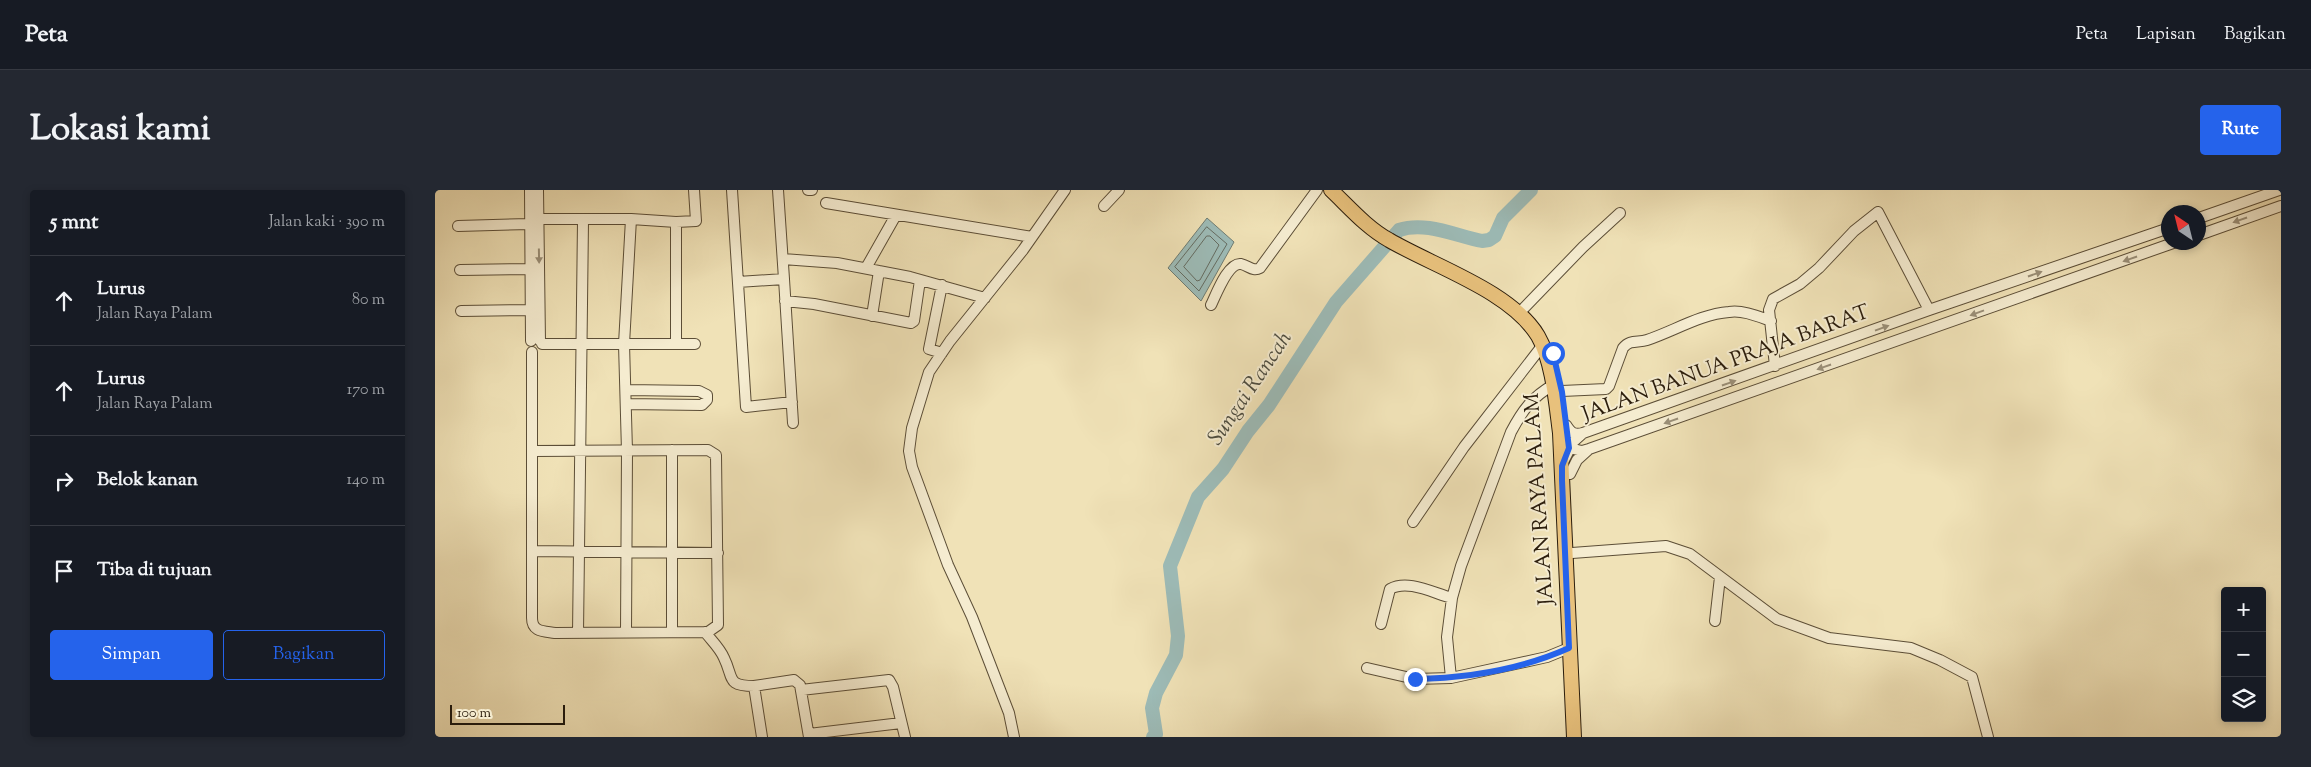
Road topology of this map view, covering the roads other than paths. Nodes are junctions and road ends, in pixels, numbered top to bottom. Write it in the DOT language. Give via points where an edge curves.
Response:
graph roads {
  1 [pos="530,190"];
  2 [pos="538,190"];
  3 [pos="694,190"];
  4 [pos="732,190"];
  5 [pos="778,190"];
  6 [pos="808,190"];
  7 [pos="812,190"];
  8 [pos="1065,190"];
  9 [pos="1119,190"];
  10 [pos="1317,190"];
  11 [pos="1331,190"];
  12 [pos="1343,190"];
  13 [pos="2279,190"];
  14 [pos="826,203"];
  15 [pos="1103,206"];
  16 [pos="2281,206"];
  17 [pos="1620,213"];
  18 [pos="896,215"];
  19 [pos="2206,216"];
  20 [pos="631,219"];
  21 [pos="583,221"];
  22 [pos="534,222"];
  23 [pos="676,222"];
  24 [pos="458,226"];
  25 [pos="2161,231"];
  26 [pos="2206,233"];
  27 [pos="1032,237"];
  28 [pos="1397,241"];
  29 [pos="2161,247"];
  30 [pos="783,259"];
  31 [pos="866,268"];
  32 [pos="531,269"];
  33 [pos="460,270"];
  34 [pos="879,271"];
  35 [pos="783,279"];
  36 [pos="920,280"];
  37 [pos="738,282"];
  38 [pos="535,285"];
  39 [pos="947,286"];
  40 [pos="988,294"];
  41 [pos="785,301"];
  42 [pos="1211,305"];
  43 [pos="1524,308"];
  44 [pos="531,310"];
  45 [pos="1929,310"];
  46 [pos="461,311"];
  47 [pos="871,316"];
  48 [pos="1771,321"];
  49 [pos="538,342"];
  50 [pos="582,344"];
  51 [pos="625,344"];
  52 [pos="677,344"];
  53 [pos="695,344"];
  54 [pos="1542,346"];
  55 [pos="942,353"];
  56 [pos="1775,366"];
  57 [pos="1557,388"];
  58 [pos="625,390"];
  59 [pos="648,390"];
  60 [pos="682,391"];
  61 [pos="792,402"];
  62 [pos="626,404"];
  63 [pos="648,404"];
  64 [pos="682,405"];
  65 [pos="793,423"];
  66 [pos="1563,429"];
  67 [pos="1583,434"];
  68 [pos="1569,448"];
  69 [pos="1589,449"];
  70 [pos="672,450"];
  71 [pos="532,451"];
  72 [pos="579,451"];
  73 [pos="627,451"];
  74 [pos="1566,470"];
  75 [pos="1413,522"];
  76 [pos="532,551"];
  77 [pos="581,552"];
  78 [pos="625,552"];
  79 [pos="672,553"];
  80 [pos="718,553"];
  81 [pos="1572,553"];
  82 [pos="1720,577"];
  83 [pos="1452,598"];
  84 [pos="1715,621"];
  85 [pos="1381,624"];
  86 [pos="672,631"];
  87 [pos="578,632"];
  88 [pos="626,632"];
  89 [pos="705,632"];
  90 [pos="1569,648"];
  91 [pos="1367,668"];
  92 [pos="1451,678"];
  93 [pos="754,686"];
  94 [pos="801,690"];
  95 [pos="901,722"];
  96 [pos="809,736"];
  97 [pos="762,737"];
  98 [pos="905,737"];
  99 [pos="1014,737"];
  100 [pos="1574,737"];
  101 [pos="1583,737"];
  102 [pos="1988,737"];
  1 -- 22 [label="street"];
  2 -- 22 [label="street"];
  3 -- 23 [label="street" via="696,221"];
  4 -- 37 [label="street"];
  5 -- 30 [label="street"];
  6 -- 7 [label="street"];
  8 -- 27 [label="street"];
  9 -- 15 [label="street"];
  10 -- 42 [label="street" via="1261,268 1255,270 1239,264 1232,267"];
  11 -- 28 [label="main road, JALAN RAYA PALAM" via="1374,230"];
  12 -- 28 [label="main road, JALAN RAYA PALAM"];
  13 -- 19 [label="street"];
  14 -- 18 [label="street"];
  16 -- 26 [label="street, one-way"];
  17 -- 43 [label="street"];
  18 -- 27 [label="street"];
  18 -- 31 [label="street"];
  20 -- 21 [label="street"];
  20 -- 23 [label="street"];
  20 -- 51 [label="street"];
  21 -- 22 [label="street"];
  21 -- 50 [label="street"];
  22 -- 24 [label="street"];
  22 -- 32 [label="street"];
  22 -- 38 [label="street, one-way"];
  23 -- 52 [label="street"];
  45 -- 25 [label="street, JALAN BANUA PRAJA BARAT, one-way"];
  27 -- 40 [label="street"];
  28 -- 43 [label="main road, JALAN RAYA PALAM" via="1493,286"];
  28 -- 54 [label="main road, JALAN RAYA PALAM" via="1504,302 1530,327"];
  29 -- 69 [label="street, JALAN BANUA PRAJA BARAT, one-way"];
  30 -- 31 [label="street" via="837,262"];
  30 -- 35 [label="street"];
  31 -- 34 [label="street"];
  32 -- 33 [label="street"];
  32 -- 38 [label="street"];
  34 -- 36 [label="street"];
  34 -- 47 [label="street"];
  35 -- 37 [label="street"];
  35 -- 41 [label="street"];
  36 -- 39 [label="street"];
  36 -- 47 [label="street" via="914,321"];
  37 -- 61 [label="street" via="747,407"];
  38 -- 44 [label="street"];
  38 -- 49 [label="street"];
  39 -- 40 [label="street"];
  39 -- 55 [label="street" via="929,348"];
  40 -- 55 [label="street"];
  41 -- 47 [label="street"];
  41 -- 61 [label="street"];
  43 -- 57 [label="main road, JALAN RAYA PALAM" via="1550,344"];
  44 -- 46 [label="street"];
  44 -- 49 [label="street"];
  45 -- 48 [label="street" via="1878,212 1853,231 1806,278 1773,299 1769,310"];
  56 -- 45 [label="street, JALAN BANUA PRAJA BARAT, one-way"];
  48 -- 56 [label="street"];
  48 -- 57 [label="street" via="1730,311 1714,315 1645,341 1626,343 1606,389"];
  49 -- 50 [label="street"];
  49 -- 71 [label="street" via="540,352 532,352"];
  50 -- 51 [label="street"];
  50 -- 72 [label="street"];
  51 -- 52 [label="street"];
  51 -- 58 [label="street"];
  52 -- 53 [label="street"];
  54 -- 57 [label="main road, JALAN RAYA PALAM"];
  54 -- 75 [label="street" via="1464,447"];
  55 -- 99 [label="street" via="929,372 912,428 909,451 912,468 948,566 972,617 1009,713"];
  67 -- 56 [label="street, JALAN BANUA PRAJA BARAT, one-way"];
  57 -- 66 [label="main road, JALAN RAYA PALAM"];
  57 -- 83 [label="street" via="1529,402 1511,432"];
  58 -- 59 [label="street"];
  58 -- 62 [label="street"];
  59 -- 60 [label="street"];
  59 -- 63 [label="street"];
  60 -- 64 [label="street"];
  60 -- 64 [label="street" via="704,393 707,400 702,405"];
  61 -- 65 [label="street"];
  62 -- 63 [label="street"];
  62 -- 73 [label="street"];
  63 -- 64 [label="street"];
  66 -- 67 [label="street"];
  66 -- 68 [label="main road, JALAN RAYA PALAM"];
  66 -- 74 [label="main road, JALAN RAYA PALAM"];
  67 -- 68 [label="street, JALAN BANUA PRAJA BARAT"];
  68 -- 69 [label="street, JALAN BANUA PRAJA BARAT"];
  68 -- 74 [label="main road, JALAN RAYA PALAM"];
  69 -- 74 [label="street"];
  70 -- 73 [label="street"];
  70 -- 79 [label="street"];
  70 -- 80 [label="street" via="708,450 716,455"];
  71 -- 72 [label="street"];
  71 -- 76 [label="street"];
  72 -- 73 [label="street"];
  72 -- 77 [label="street"];
  73 -- 78 [label="street"];
  74 -- 81 [label="main road, JALAN RAYA PALAM"];
  74 -- 90 [label="main road, JALAN RAYA PALAM"];
  76 -- 77 [label="street"];
  76 -- 87 [label="street" via="534,627 555,633"];
  77 -- 78 [label="street"];
  77 -- 87 [label="street"];
  78 -- 79 [label="street"];
  78 -- 88 [label="street"];
  79 -- 80 [label="street"];
  79 -- 86 [label="street"];
  80 -- 89 [label="street" via="718,625"];
  81 -- 82 [label="street" via="1666,546 1690,554"];
  81 -- 101 [label="main road, JALAN RAYA PALAM"];
  82 -- 84 [label="street"];
  82 -- 102 [label="street" via="1777,619 1829,638 1911,648 1970,675"];
  83 -- 85 [label="street" via="1409,586 1397,586 1390,589"];
  83 -- 92 [label="street" via="1447,637"];
  86 -- 88 [label="street"];
  86 -- 89 [label="street"];
  87 -- 88 [label="street"];
  89 -- 93 [label="street" via="724,658 734,682 740,686"];
  90 -- 92 [label="street" via="1547,657"];
  90 -- 100 [label="main road, JALAN RAYA PALAM"];
  91 -- 92 [label="street" via="1415,679"];
  93 -- 94 [label="street" via="794,680"];
  93 -- 97 [label="street"];
  94 -- 95 [label="street" via="889,680"];
  94 -- 96 [label="street"];
  95 -- 96 [label="street"];
  95 -- 98 [label="street"];
}
